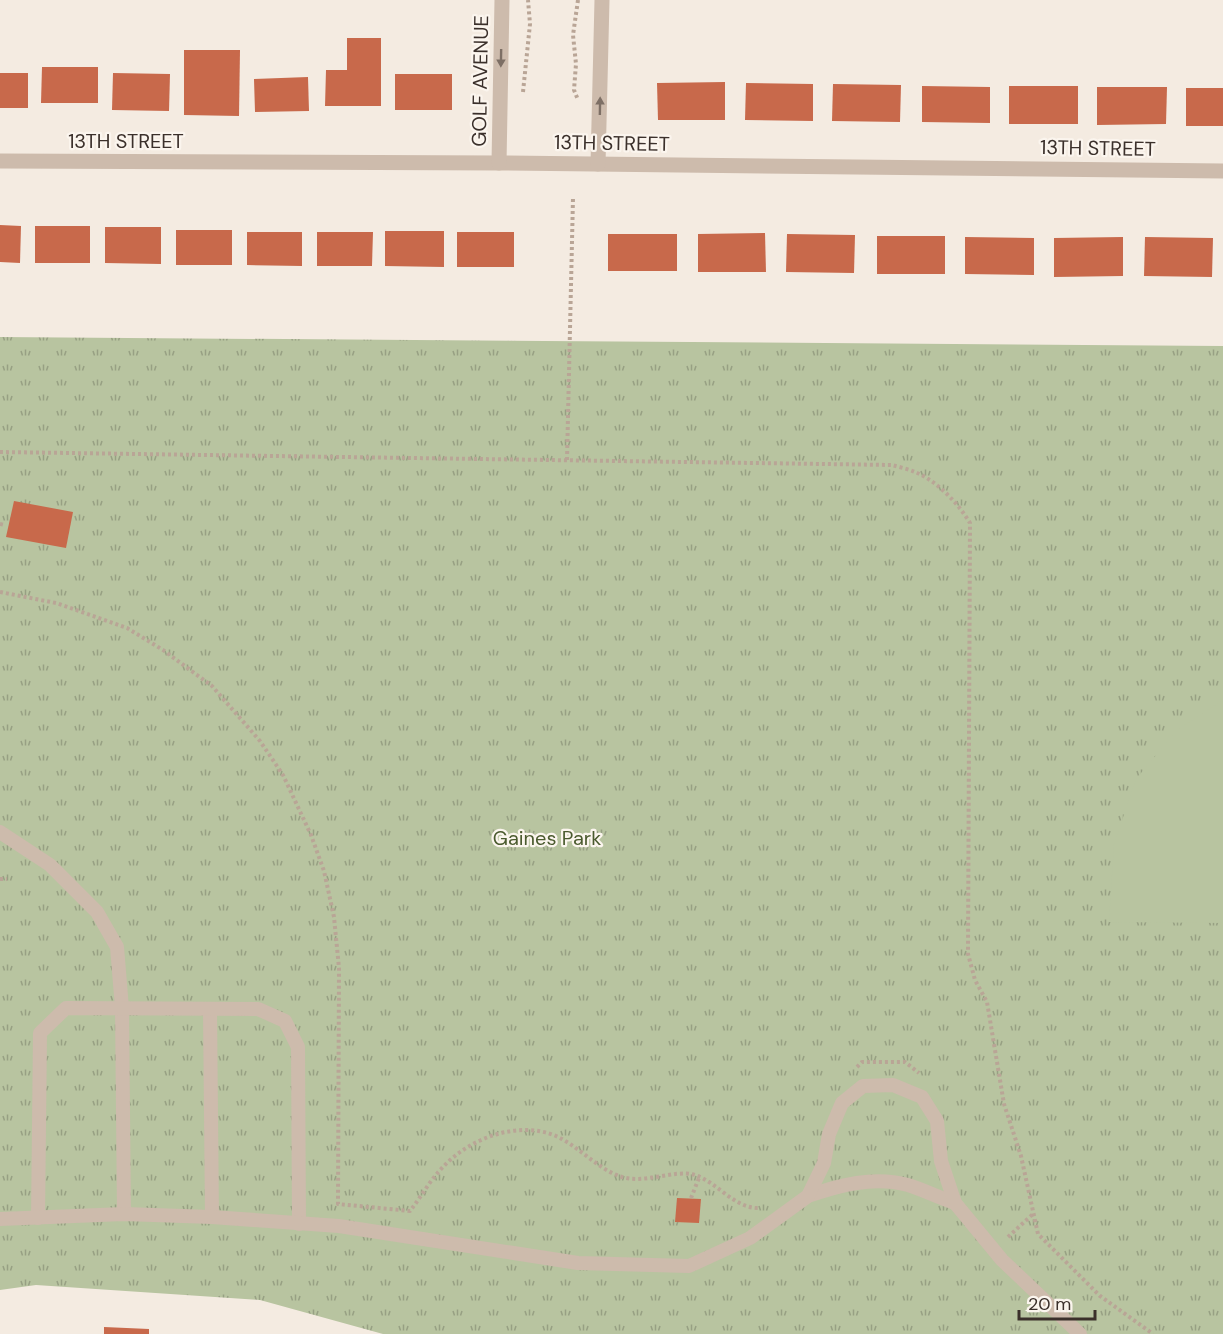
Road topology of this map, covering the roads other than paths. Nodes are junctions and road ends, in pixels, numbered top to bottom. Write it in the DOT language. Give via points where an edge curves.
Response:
graph roads {
  1 [pos="502,0"];
  2 [pos="602,0"];
  3 [pos="0,161"];
  4 [pos="500,163"];
  5 [pos="598,164"];
  6 [pos="1223,171"];
  7 [pos="0,832"];
  8 [pos="122,1008"];
  9 [pos="210,1009"];
  10 [pos="808,1196"];
  11 [pos="955,1203"];
  12 [pos="124,1214"];
  13 [pos="212,1217"];
  14 [pos="38,1218"];
  15 [pos="0,1219"];
  16 [pos="299,1224"];
  17 [pos="1080,1334"];
  1 -- 4 [label="street, GOLF AVENUE, one-way"];
  5 -- 2 [label="street, one-way"];
  3 -- 4 [label="street, 13TH STREET"];
  4 -- 5 [label="street, 13TH STREET"];
  5 -- 6 [label="street, 13TH STREET"];
  7 -- 8 [label="lane" via="50,865 97,912 117,947"];
  8 -- 9 [label="lane"];
  8 -- 12 [label="lane"];
  8 -- 14 [label="lane" via="66,1008 40,1033"];
  9 -- 13 [label="lane"];
  9 -- 16 [label="lane" via="258,1009 285,1021 298,1047"];
  10 -- 11 [label="lane" via="850,1183 880,1182 908,1185"];
  10 -- 11 [label="lane" via="824,1163 829,1134 842,1103 863,1086 893,1085 922,1097 937,1121 941,1161"];
  10 -- 16 [label="lane" via="750,1238 689,1266 578,1263 339,1226"];
  11 -- 17 [label="lane" via="1002,1260"];
  12 -- 13 [label="lane"];
  12 -- 14 [label="lane"];
  13 -- 16 [label="lane"];
  14 -- 15 [label="lane"];
}
